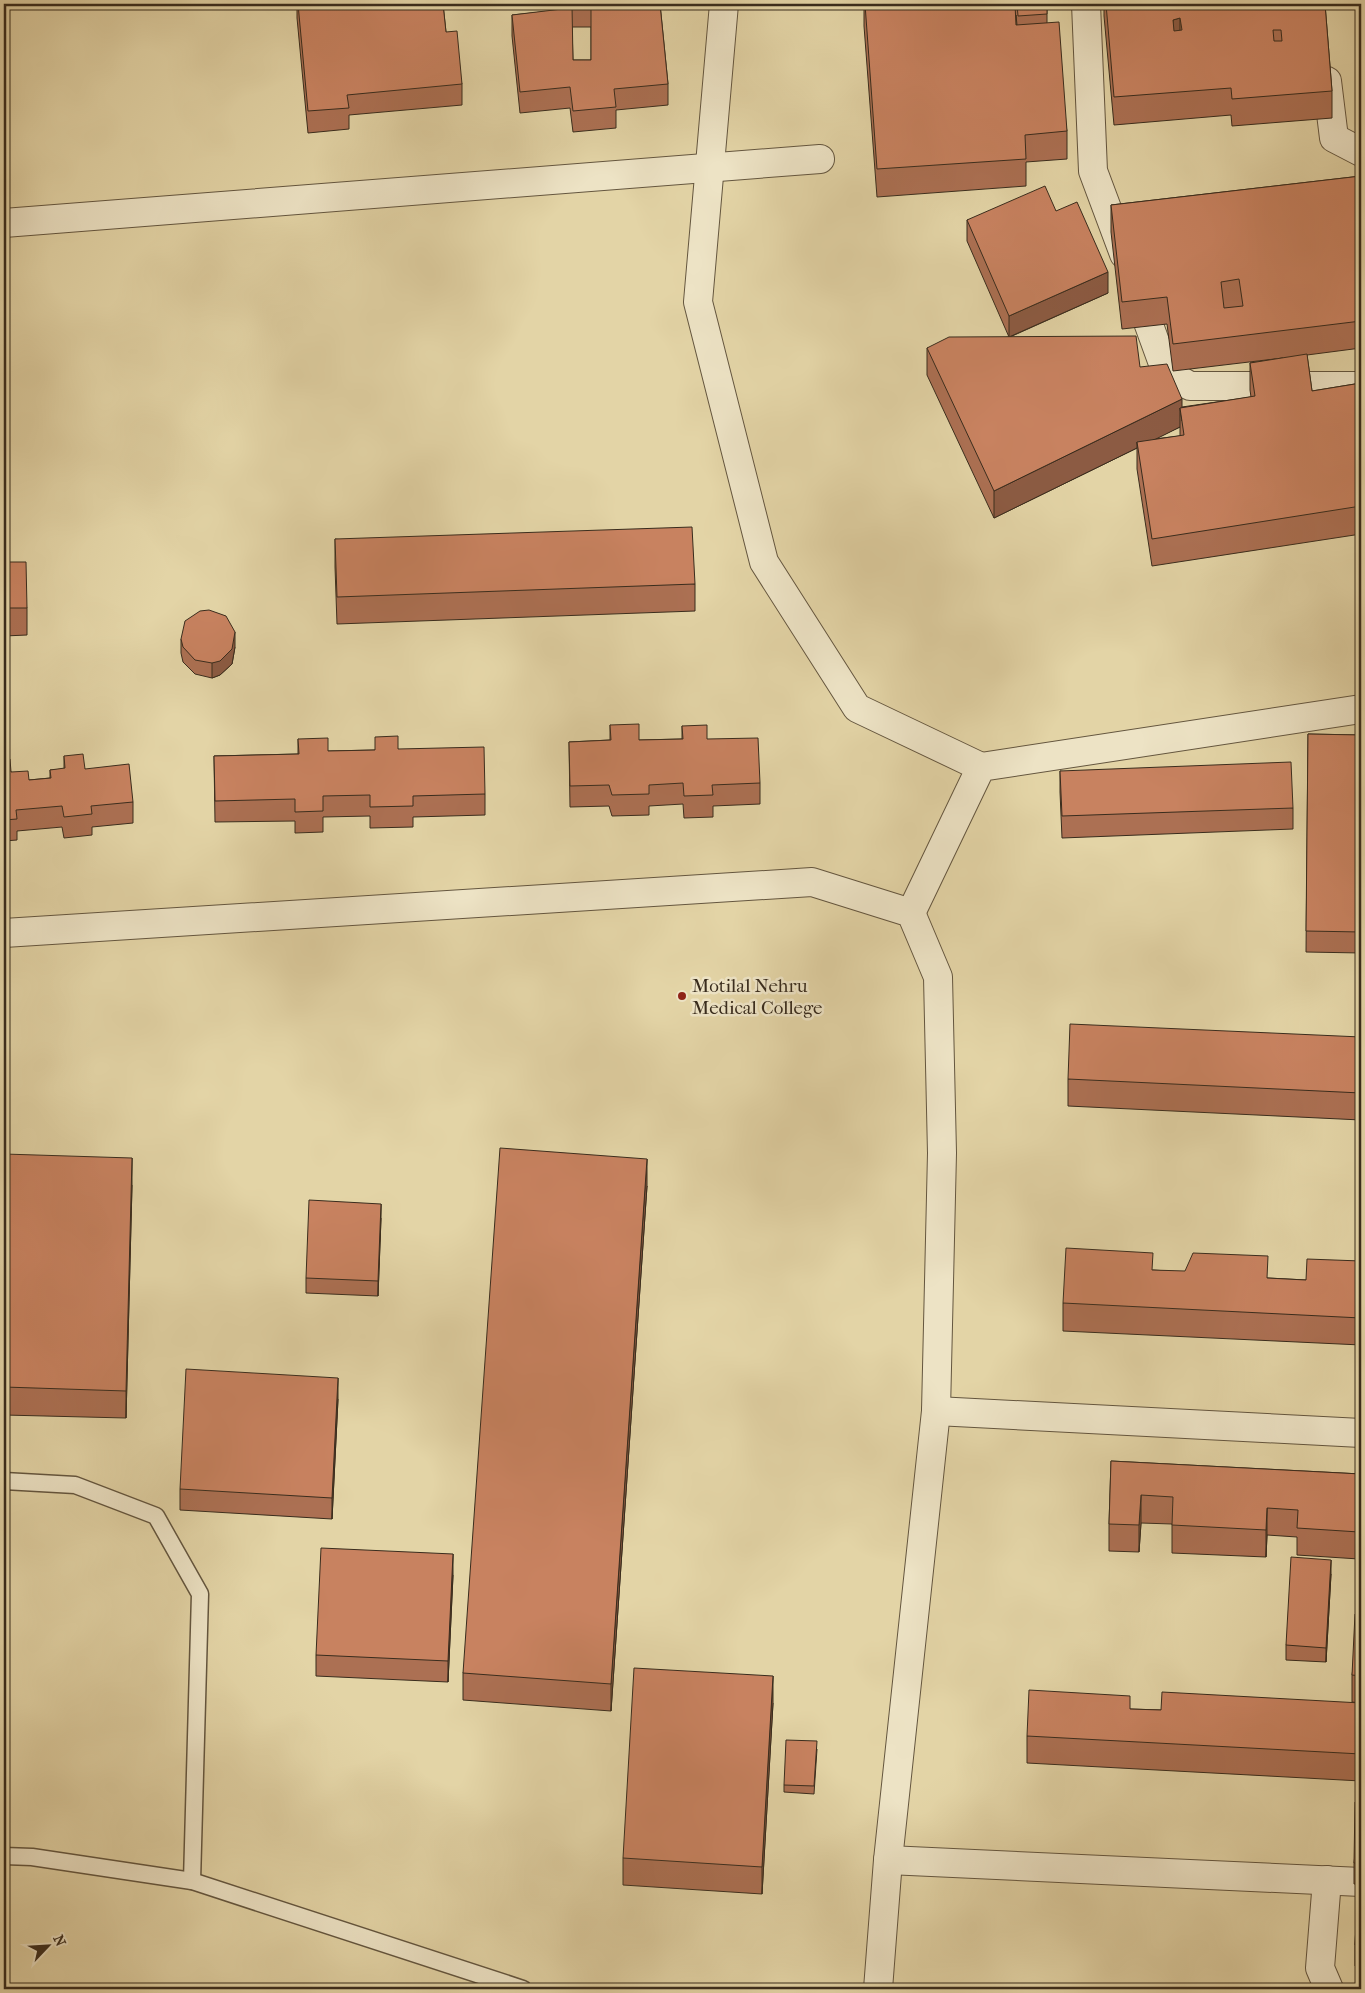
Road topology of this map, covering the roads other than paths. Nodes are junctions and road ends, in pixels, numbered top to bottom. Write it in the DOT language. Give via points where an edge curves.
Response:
graph roads {
  1 [pos="724,4"];
  2 [pos="1086,4"];
  3 [pos="1324,52"];
  4 [pos="1361,152"];
  5 [pos="820,158"];
  6 [pos="710,168"];
  7 [pos="4,223"];
  8 [pos="1361,386"];
  9 [pos="1361,709"];
  10 [pos="981,767"];
  11 [pos="912,913"];
  12 [pos="4,933"];
  13 [pos="936,1411"];
  14 [pos="1361,1433"];
  15 [pos="4,1481"];
  16 [pos="4,1856"];
  17 [pos="888,1860"];
  18 [pos="1327,1880"];
  19 [pos="192,1881"];
  20 [pos="1361,1882"];
  21 [pos="523,1989"];
  22 [pos="878,1989"];
  23 [pos="1329,1989"];
  1 -- 6 [label="street"];
  2 -- 8 [label="street" via="1093,171 1166,372 1190,386"];
  3 -- 4 [label="street" via="1334,138"];
  5 -- 6 [label="street"];
  6 -- 7 [label="street"];
  6 -- 10 [label="street" via="698,302 764,562 858,708"];
  9 -- 10 [label="street"];
  10 -- 11 [label="street"];
  11 -- 12 [label="street" via="812,882"];
  11 -- 13 [label="street" via="938,977 942,1153"];
  13 -- 14 [label="street"];
  13 -- 17 [label="street"];
  15 -- 19 [label="lane" via="75,1485 156,1516 200,1594"];
  16 -- 19 [label="lane" via="32,1857"];
  17 -- 18 [label="street"];
  17 -- 22 [label="street"];
  18 -- 20 [label="street"];
  18 -- 23 [label="street" via="1320,1968"];
  19 -- 21 [label="lane"];
}
